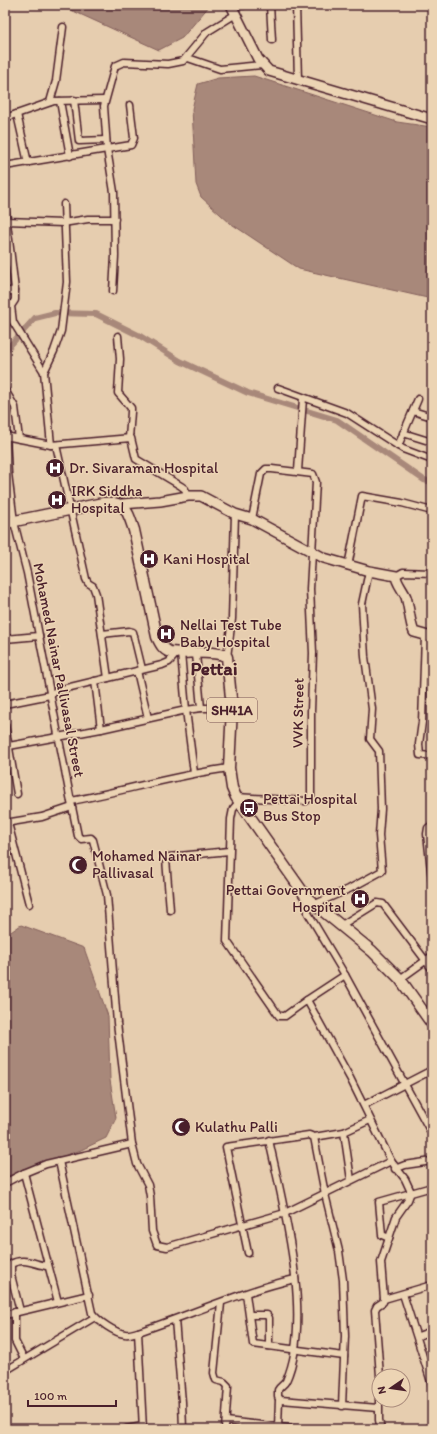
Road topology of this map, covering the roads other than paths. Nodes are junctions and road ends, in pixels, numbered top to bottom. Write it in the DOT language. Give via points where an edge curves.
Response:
graph roads {
  1 [pos="244,5"];
  2 [pos="270,5"];
  3 [pos="296,5"];
  4 [pos="232,8"];
  5 [pos="63,27"];
  6 [pos="272,40"];
  7 [pos="188,58"];
  8 [pos="262,65"];
  9 [pos="298,80"];
  10 [pos="74,100"];
  11 [pos="105,100"];
  12 [pos="60,101"];
  13 [pos="50,102"];
  14 [pos="130,105"];
  15 [pos="17,114"];
  16 [pos="5,118"];
  17 [pos="432,119"];
  18 [pos="106,140"];
  19 [pos="107,149"];
  20 [pos="70,156"];
  21 [pos="28,163"];
  22 [pos="5,166"];
  23 [pos="64,204"];
  24 [pos="5,206"];
  25 [pos="114,219"];
  26 [pos="6,221"];
  27 [pos="64,223"];
  28 [pos="15,290"];
  29 [pos="113,291"];
  30 [pos="5,292"];
  31 [pos="118,336"];
  32 [pos="44,372"];
  33 [pos="278,388"];
  34 [pos="5,390"];
  35 [pos="303,398"];
  36 [pos="418,399"];
  37 [pos="413,411"];
  38 [pos="432,417"];
  39 [pos="5,420"];
  40 [pos="403,433"];
  41 [pos="6,436"];
  42 [pos="129,438"];
  43 [pos="19,439"];
  44 [pos="432,442"];
  45 [pos="54,445"];
  46 [pos="398,446"];
  47 [pos="432,460"];
  48 [pos="298,471"];
  49 [pos="188,496"];
  50 [pos="122,504"];
  51 [pos="70,510"];
  52 [pos="432,511"];
  53 [pos="235,514"];
  54 [pos="252,519"];
  55 [pos="10,522"];
  56 [pos="312,552"];
  57 [pos="348,566"];
  58 [pos="432,568"];
  59 [pos="369,571"];
  60 [pos="432,573"];
  61 [pos="396,576"];
  62 [pos="102,634"];
  63 [pos="39,636"];
  64 [pos="429,636"];
  65 [pos="5,639"];
  66 [pos="179,653"];
  67 [pos="196,654"];
  68 [pos="227,657"];
  69 [pos="140,670"];
  70 [pos="108,678"];
  71 [pos="95,681"];
  72 [pos="50,695"];
  73 [pos="5,704"];
  74 [pos="202,708"];
  75 [pos="232,708"];
  76 [pos="186,710"];
  77 [pos="148,718"];
  78 [pos="5,725"];
  79 [pos="101,729"];
  80 [pos="59,736"];
  81 [pos="9,746"];
  82 [pos="432,756"];
  83 [pos="230,768"];
  84 [pos="194,773"];
  85 [pos="17,794"];
  86 [pos="238,800"];
  87 [pos="71,804"];
  88 [pos="6,823"];
  89 [pos="432,826"];
  90 [pos="229,850"];
  91 [pos="432,880"];
  92 [pos="310,902"];
  93 [pos="29,904"];
  94 [pos="170,910"];
  95 [pos="340,926"];
  96 [pos="432,956"];
  97 [pos="426,960"];
  98 [pos="432,969"];
  99 [pos="345,975"];
  100 [pos="400,979"];
  101 [pos="307,1000"];
  102 [pos="432,1024"];
  103 [pos="432,1070"];
  104 [pos="405,1083"];
  105 [pos="364,1105"];
  106 [pos="370,1120"];
  107 [pos="344,1132"];
  108 [pos="432,1134"];
  109 [pos="314,1136"];
  110 [pos="269,1140"];
  111 [pos="132,1144"];
  112 [pos="59,1161"];
  113 [pos="391,1161"];
  114 [pos="432,1161"];
  115 [pos="395,1169"];
  116 [pos="24,1173"];
  117 [pos="351,1180"];
  118 [pos="5,1183"];
  119 [pos="432,1187"];
  120 [pos="411,1192"];
  121 [pos="325,1194"];
  122 [pos="285,1214"];
  123 [pos="242,1226"];
  124 [pos="389,1238"];
  125 [pos="248,1253"];
  126 [pos="47,1266"];
  127 [pos="8,1276"];
  128 [pos="296,1279"];
  129 [pos="432,1286"];
  130 [pos="89,1294"];
  131 [pos="246,1294"];
  132 [pos="404,1294"];
  133 [pos="384,1299"];
  134 [pos="58,1302"];
  135 [pos="221,1303"];
  136 [pos="17,1312"];
  137 [pos="5,1315"];
  138 [pos="250,1315"];
  139 [pos="95,1318"];
  140 [pos="175,1320"];
  141 [pos="138,1332"];
  142 [pos="432,1332"];
  143 [pos="418,1336"];
  144 [pos="269,1346"];
  145 [pos="294,1348"];
  146 [pos="344,1356"];
  147 [pos="24,1359"];
  148 [pos="380,1368"];
  149 [pos="5,1371"];
  150 [pos="432,1385"];
  151 [pos="279,1399"];
  152 [pos="342,1406"];
  153 [pos="371,1408"];
  154 [pos="378,1408"];
  155 [pos="226,1421"];
  156 [pos="278,1427"];
  157 [pos="143,1428"];
  158 [pos="126,1429"];
  159 [pos="183,1429"];
  160 [pos="225,1429"];
  161 [pos="297,1429"];
  162 [pos="381,1429"];
  1 -- 4 [label="street"];
  2 -- 6 [label="street"];
  3 -- 9 [label="street"];
  4 -- 7 [label="street" via="207,32"];
  4 -- 8 [label="street"];
  5 -- 13 [label="street" via="56,81"];
  7 -- 8 [label="street" via="220,69"];
  7 -- 11 [label="street" via="173,64 117,64"];
  8 -- 9 [label="street" via="273,73"];
  9 -- 17 [label="street"];
  10 -- 11 [label="street"];
  10 -- 12 [label="street"];
  10 -- 18 [label="street" via="79,141"];
  11 -- 18 [label="street"];
  12 -- 13 [label="street"];
  12 -- 20 [label="street"];
  13 -- 15 [label="street"];
  14 -- 19 [label="street" via="134,141 128,146"];
  15 -- 16 [label="street"];
  15 -- 21 [label="street"];
  18 -- 19 [label="street"];
  19 -- 20 [label="street"];
  19 -- 25 [label="street" via="112,177"];
  20 -- 21 [label="street"];
  21 -- 22 [label="street"];
  23 -- 27 [label="street"];
  24 -- 26 [label="street"];
  25 -- 27 [label="street" via="88,219"];
  25 -- 29 [label="street"];
  26 -- 27 [label="street"];
  26 -- 28 [label="street"];
  27 -- 32 [label="street" via="67,282 62,321 57,343"];
  28 -- 30 [label="street"];
  28 -- 32 [label="street" via="15,300 11,306 13,322"];
  31 -- 42 [label="street" via="118,393 132,412"];
  32 -- 45 [label="street"];
  33 -- 35 [label="street"];
  34 -- 43 [label="street" via="16,414"];
  35 -- 46 [label="street" via="347,413"];
  35 -- 48 [label="street"];
  36 -- 37 [label="street"];
  37 -- 38 [label="street"];
  37 -- 40 [label="street"];
  39 -- 41 [label="street, Mohamed Nainar Pallivasal Street"];
  40 -- 44 [label="street"];
  40 -- 46 [label="street"];
  41 -- 43 [label="street"];
  41 -- 55 [label="street, Mohamed Nainar Pallivasal Street"];
  42 -- 45 [label="street"];
  42 -- 49 [label="street" via="133,439 136,459 181,486"];
  43 -- 45 [label="street"];
  45 -- 51 [label="street"];
  46 -- 47 [label="street"];
  48 -- 54 [label="street, VVK Street" via="263,471"];
  48 -- 56 [label="street, VVK Street" via="310,472 315,478"];
  49 -- 50 [label="street"];
  49 -- 53 [label="street" via="206,498"];
  50 -- 51 [label="main road" via="103,503"];
  50 -- 66 [label="main road" via="134,530 157,637 166,651"];
  51 -- 55 [label="main road"];
  51 -- 62 [label="street" via="86,579 96,594"];
  52 -- 57 [label="street" via="362,496"];
  53 -- 54 [label="street"];
  53 -- 68 [label="street" via="232,620"];
  54 -- 56 [label="street"];
  55 -- 63 [label="street, Mohamed Nainar Pallivasal Street" via="27,573"];
  56 -- 57 [label="street"];
  56 -- 86 [label="street, VVK Street" via="311,797 306,802"];
  57 -- 59 [label="street"];
  58 -- 60 [label="street"];
  59 -- 61 [label="street"];
  59 -- 92 [label="street" via="362,604 365,657 372,709 370,739 379,749 380,758 379,835 382,871 349,889"];
  60 -- 61 [label="street" via="403,572"];
  61 -- 64 [label="street" via="407,602 412,629 417,634"];
  62 -- 69 [label="street" via="133,632"];
  62 -- 70 [label="street"];
  63 -- 65 [label="street"];
  63 -- 72 [label="street, Mohamed Nainar Pallivasal Street"];
  64 -- 82 [label="street" via="420,753"];
  66 -- 67 [label="main road"];
  66 -- 69 [label="street" via="166,663"];
  66 -- 76 [label="street"];
  67 -- 68 [label="main road" via="215,653"];
  67 -- 74 [label="street"];
  68 -- 75 [label="main road, SH41A"];
  69 -- 70 [label="street"];
  69 -- 77 [label="street"];
  70 -- 71 [label="street"];
  71 -- 72 [label="street" via="58,690"];
  71 -- 79 [label="street"];
  72 -- 73 [label="street"];
  72 -- 80 [label="street, Mohamed Nainar Pallivasal Street"];
  74 -- 75 [label="street"];
  74 -- 76 [label="street"];
  75 -- 83 [label="main road, SH41A"];
  76 -- 77 [label="street"];
  76 -- 84 [label="street"];
  77 -- 79 [label="street"];
  78 -- 81 [label="street"];
  79 -- 80 [label="street"];
  80 -- 81 [label="street"];
  80 -- 87 [label="street, Mohamed Nainar Pallivasal Street"];
  81 -- 85 [label="street"];
  83 -- 84 [label="street"];
  83 -- 86 [label="main road, SH41A" via="232,788"];
  84 -- 87 [label="street"];
  86 -- 90 [label="street" via="232,812"];
  86 -- 92 [label="main road, SH41A"];
  87 -- 88 [label="street" via="42,817"];
  87 -- 111 [label="street, Mohamed Nainar Pallivasal Street" via="78,836 81,839 93,840 103,875"];
  88 -- 93 [label="street"];
  89 -- 91 [label="street" via="428,828 427,842"];
  90 -- 94 [label="street" via="169,856 166,859"];
  90 -- 101 [label="street" via="229,945 279,1016 285,1016"];
  92 -- 95 [label="main road, SH41A"];
  92 -- 99 [label="street" via="308,913"];
  95 -- 97 [label="street" via="380,903 386,907"];
  95 -- 100 [label="main road, SH41A" via="372,951"];
  96 -- 97 [label="street"];
  97 -- 98 [label="street"];
  97 -- 100 [label="street"];
  99 -- 101 [label="street"];
  99 -- 104 [label="street"];
  100 -- 102 [label="main road, SH41A"];
  101 -- 105 [label="street"];
  103 -- 104 [label="street"];
  104 -- 105 [label="street"];
  104 -- 108 [label="street"];
  105 -- 106 [label="street"];
  106 -- 107 [label="street"];
  106 -- 113 [label="street"];
  107 -- 109 [label="street"];
  107 -- 117 [label="street"];
  109 -- 110 [label="street"];
  109 -- 121 [label="street"];
  110 -- 122 [label="street"];
  110 -- 123 [label="street" via="226,1147"];
  111 -- 112 [label="street"];
  111 -- 123 [label="street" via="137,1164 148,1185 152,1231 157,1245 167,1247"];
  112 -- 116 [label="street"];
  112 -- 130 [label="street"];
  113 -- 115 [label="street"];
  113 -- 117 [label="street"];
  114 -- 115 [label="street" via="404,1165"];
  115 -- 120 [label="street" via="405,1179"];
  116 -- 118 [label="street"];
  116 -- 126 [label="street"];
  117 -- 121 [label="street"];
  119 -- 120 [label="street"];
  120 -- 124 [label="street" via="396,1217"];
  120 -- 124 [label="street" via="379,1202 382,1235"];
  121 -- 122 [label="street"];
  121 -- 146 [label="street" via="343,1280"];
  122 -- 123 [label="street"];
  122 -- 128 [label="street"];
  123 -- 125 [label="street"];
  124 -- 133 [label="street" via="381,1262"];
  126 -- 127 [label="street" via="24,1260 16,1261 11,1264"];
  126 -- 134 [label="street"];
  127 -- 136 [label="street"];
  128 -- 131 [label="street" via="261,1287"];
  128 -- 145 [label="street" via="297,1323"];
  129 -- 132 [label="street"];
  130 -- 134 [label="street"];
  130 -- 139 [label="street"];
  131 -- 135 [label="street"];
  131 -- 138 [label="street"];
  132 -- 133 [label="street"];
  132 -- 143 [label="street"];
  133 -- 148 [label="street" via="376,1310"];
  134 -- 136 [label="street"];
  135 -- 140 [label="street"];
  135 -- 155 [label="street" via="214,1373 216,1380 228,1386"];
  136 -- 137 [label="street"];
  136 -- 147 [label="street" via="15,1341"];
  138 -- 144 [label="street" via="253,1344"];
  138 -- 144 [label="street" via="267,1315 269,1318"];
  139 -- 141 [label="street" via="124,1334"];
  139 -- 147 [label="street"];
  140 -- 141 [label="street"];
  140 -- 159 [label="street"];
  141 -- 157 [label="street"];
  142 -- 143 [label="street"];
  143 -- 150 [label="street"];
  144 -- 145 [label="street"];
  145 -- 146 [label="street"];
  145 -- 151 [label="street" via="285,1382 278,1390"];
  146 -- 152 [label="street"];
  147 -- 149 [label="street"];
  151 -- 152 [label="street"];
  151 -- 156 [label="street"];
  152 -- 153 [label="street"];
  154 -- 162 [label="street"];
  155 -- 156 [label="street"];
  155 -- 160 [label="street"];
  156 -- 161 [label="street"];
  157 -- 158 [label="street"];
}
